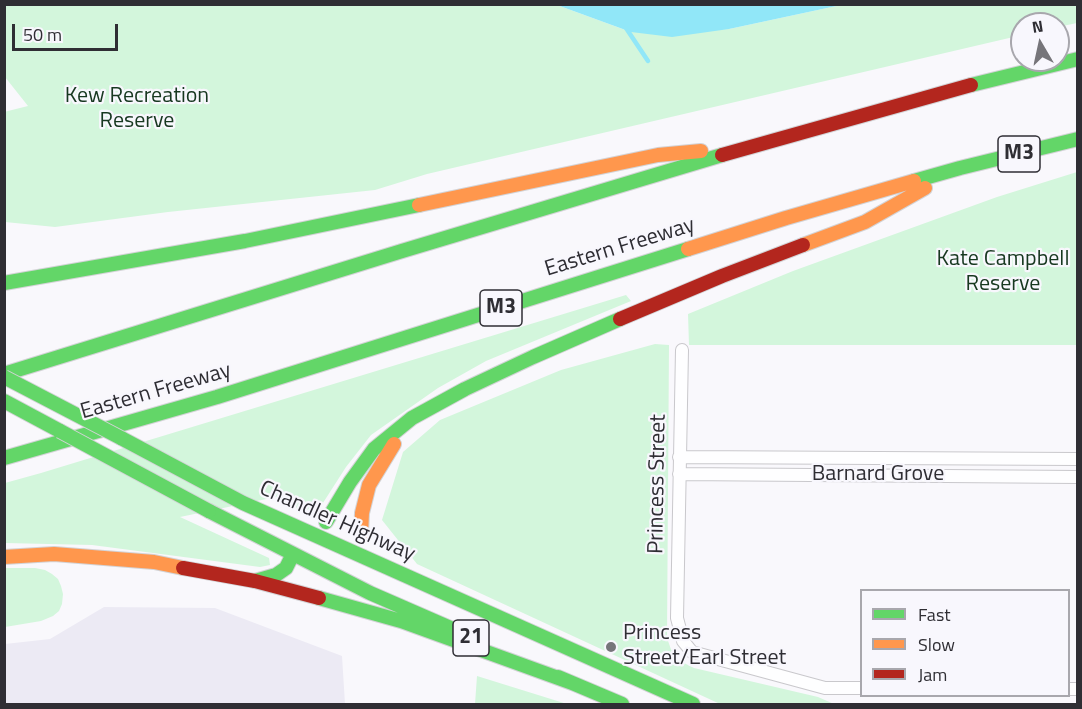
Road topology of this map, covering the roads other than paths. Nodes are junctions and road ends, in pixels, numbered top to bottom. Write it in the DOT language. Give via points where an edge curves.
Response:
graph roads {
  1 [pos="1077,59"];
  2 [pos="1077,139"];
  3 [pos="750,147"];
  4 [pos="960,168"];
  5 [pos="4,283"];
  6 [pos="682,350"];
  7 [pos="4,375"];
  8 [pos="4,401"];
  9 [pos="440,403"];
  10 [pos="679,457"];
  11 [pos="4,458"];
  12 [pos="1077,459"];
  13 [pos="679,474"];
  14 [pos="1077,477"];
  15 [pos="315,535"];
  16 [pos="293,554"];
  17 [pos="4,557"];
  18 [pos="368,559"];
  19 [pos="255,581"];
  20 [pos="572,683"];
  21 [pos="860,688"];
  22 [pos="661,691"];
  23 [pos="622,705"];
  24 [pos="671,705"];
  25 [pos="693,705"];
  1 -- 3 [label="main road"];
  2 -- 4 [label="main road, Eastern Freeway / M3"];
  3 -- 5 [label="main road" via="658,155 245,241"];
  3 -- 7 [label="main road"];
  4 -- 9 [label="main road" via="865,222 648,307"];
  4 -- 11 [label="main road, Eastern Freeway / M3" via="786,218 217,397"];
  6 -- 10 [label="street, Princess Street"];
  7 -- 15 [label="main road, Chandler Highway / 21, bridge" via="243,503"];
  8 -- 16 [label="main road, Chandler Highway / 21, bridge"];
  9 -- 15 [label="main road" via="412,418 374,449"];
  9 -- 18 [label="main road" via="391,447 369,485 361,534"];
  10 -- 12 [label="street, Barnard Grove"];
  10 -- 13 [label="street, Princess Street"];
  13 -- 14 [label="street, Barnard Grove"];
  13 -- 21 [label="street, Princess Street" via="677,618 682,641 692,651 825,688"];
  15 -- 16 [label="main road"];
  15 -- 18 [label="main road, Chandler Highway / 21"];
  16 -- 19 [label="main road" via="286,568"];
  16 -- 20 [label="main road, Chandler Highway / 21" via="370,593"];
  17 -- 19 [label="main road" via="54,554 111,558"];
  18 -- 22 [label="main road, Chandler Highway / 21"];
  19 -- 20 [label="main road" via="401,621"];
  20 -- 23 [label="main road, Chandler Highway / 21"];
  22 -- 24 [label="main road"];
  22 -- 25 [label="main road, Chandler Highway"];
}
